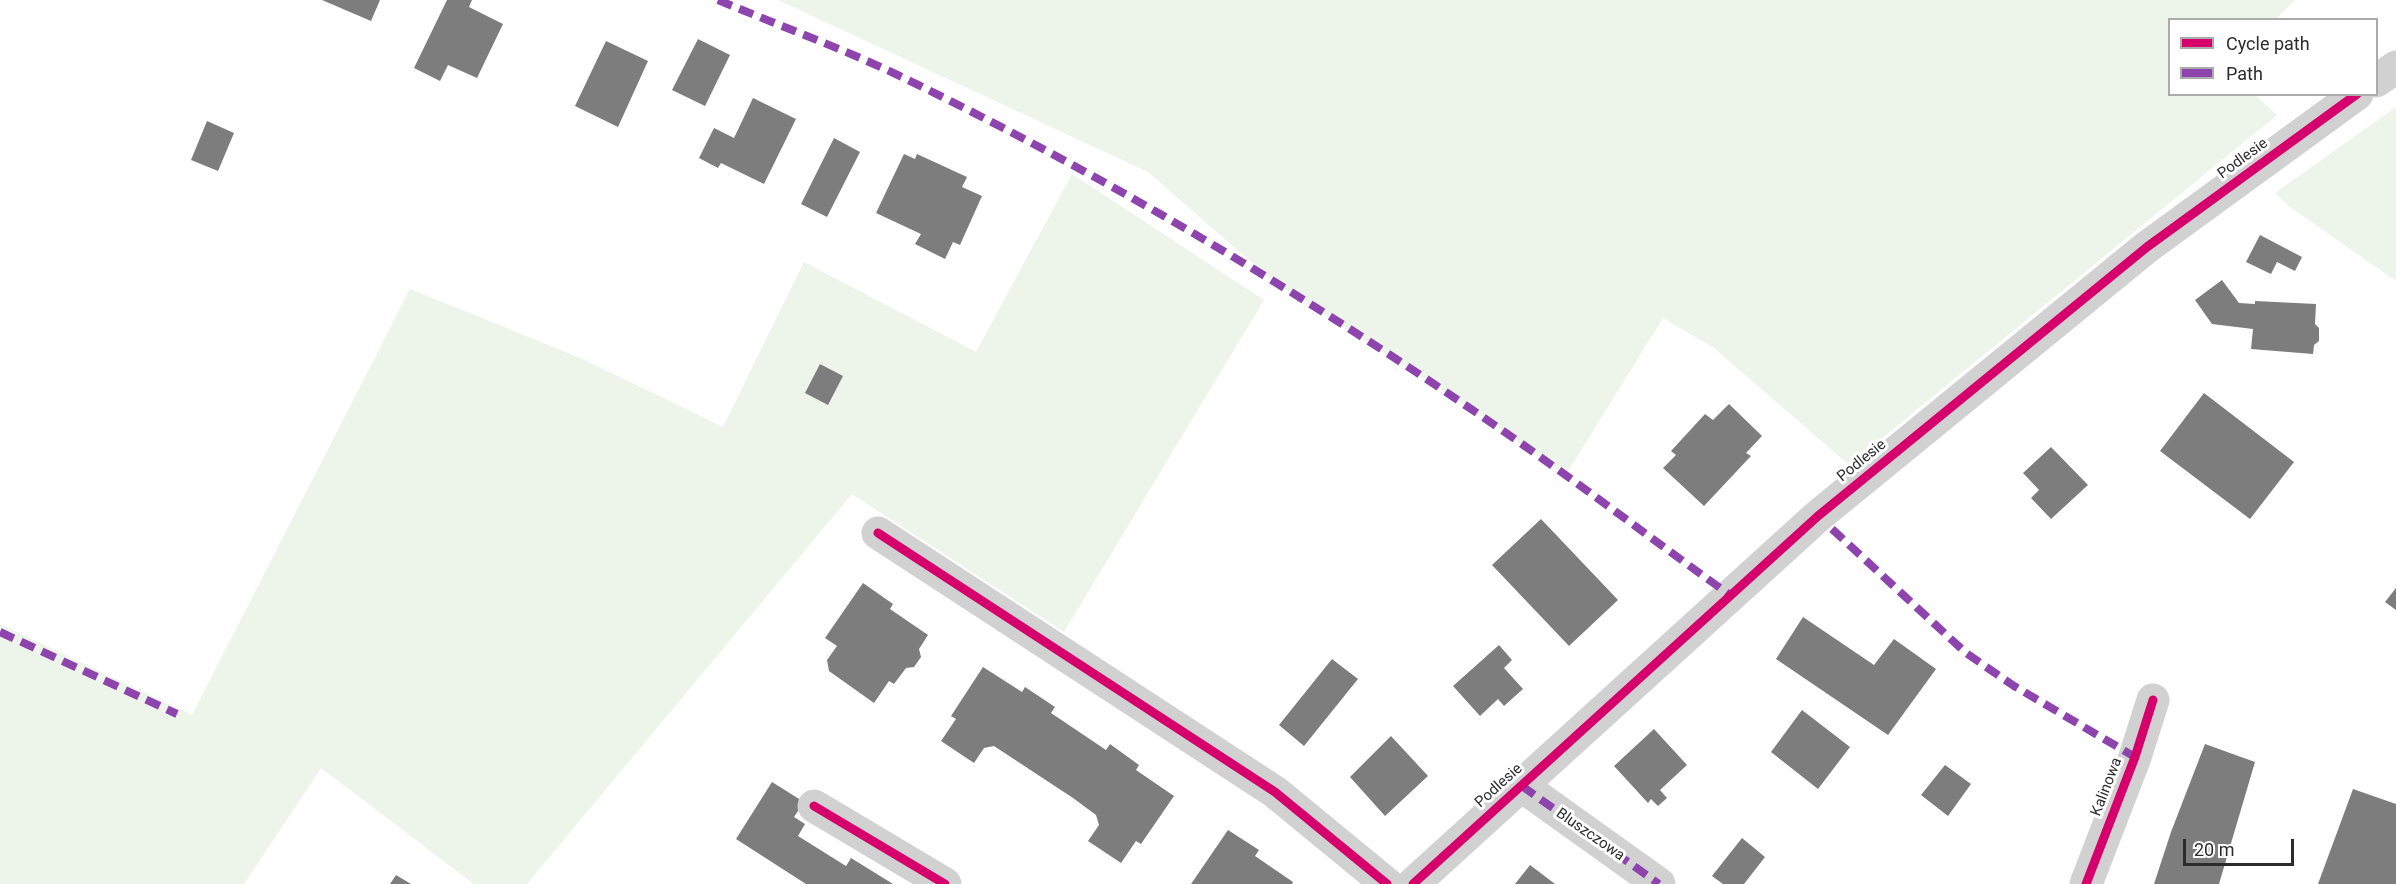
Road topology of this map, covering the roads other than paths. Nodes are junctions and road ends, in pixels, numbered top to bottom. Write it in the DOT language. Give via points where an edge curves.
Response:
graph roads {
  1 [pos="2396,66"];
  2 [pos="2378,80"];
  3 [pos="2354,96"];
  4 [pos="878,533"];
  5 [pos="2153,700"];
  6 [pos="1522,786"];
  7 [pos="814,806"];
  8 [pos="945,884"];
  9 [pos="1387,884"];
  10 [pos="1413,884"];
  11 [pos="1659,884"];
  12 [pos="2086,884"];
  1 -- 2 [label="street"];
  3 -- 6 [label="street, Podlesie" via="2147,247 1818,516"];
  4 -- 9 [label="street" via="1275,792"];
  5 -- 12 [label="street, Kalinowa"];
  6 -- 10 [label="street, Podlesie"];
  6 -- 11 [label="street, Bluszczowa"];
  7 -- 8 [label="street"];
}
